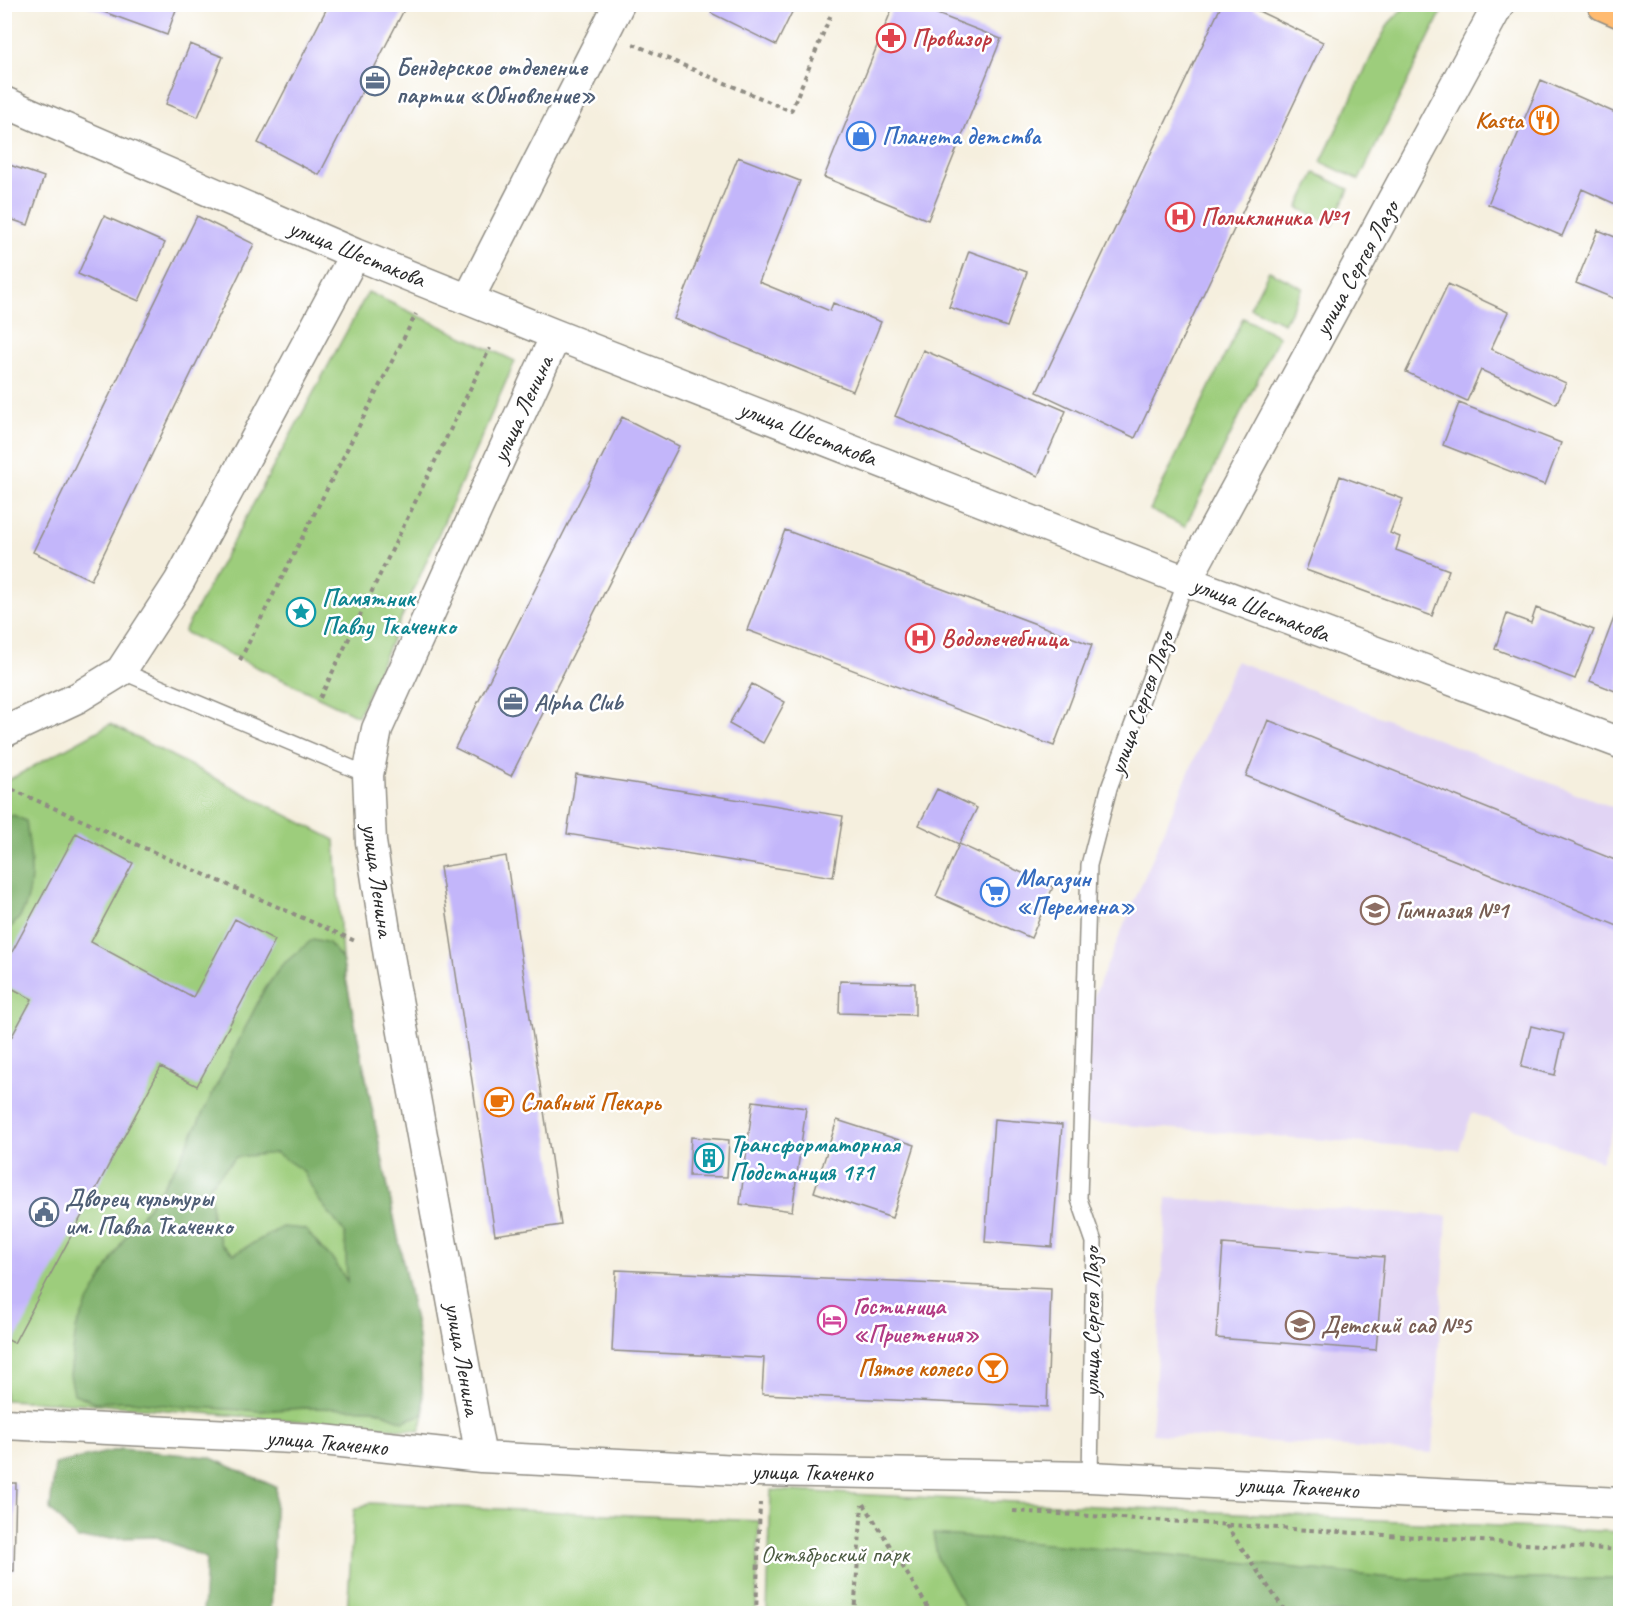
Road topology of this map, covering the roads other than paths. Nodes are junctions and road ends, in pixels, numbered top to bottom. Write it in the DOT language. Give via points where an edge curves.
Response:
graph roads {
  1 [pos="620,4"];
  2 [pos="1499,4"];
  3 [pos="1604,4"];
  4 [pos="1620,11"];
  5 [pos="4,102"];
  6 [pos="355,254"];
  7 [pos="469,298"];
  8 [pos="556,335"];
  9 [pos="1186,581"];
  10 [pos="121,671"];
  11 [pos="4,732"];
  12 [pos="1620,743"];
  13 [pos="368,775"];
  14 [pos="4,1424"];
  15 [pos="481,1457"];
  16 [pos="1090,1477"];
  17 [pos="1620,1503"];
  1 -- 7 [label="street"];
  2 -- 9 [label="street, улица Сергея Лазо"];
  3 -- 4 [label="main road"];
  5 -- 6 [label="street, улица Шестакова"];
  6 -- 7 [label="street, улица Шестакова"];
  6 -- 10 [label="street" via="179,582"];
  7 -- 8 [label="street, улица Шестакова"];
  8 -- 9 [label="street, улица Шестакова"];
  8 -- 13 [label="street, улица Ленина" via="377,729"];
  9 -- 12 [label="street, улица Шестакова"];
  9 -- 16 [label="lane, улица Сергея Лазо" via="1109,788 1089,865 1079,1199 1094,1242"];
  10 -- 11 [label="street" via="77,698"];
  10 -- 13 [label="lane"];
  13 -- 15 [label="street, улица Ленина" via="371,842 389,956"];
  14 -- 15 [label="street, улица Ткаченко" via="314,1439"];
  15 -- 16 [label="street, улица Ткаченко" via="759,1471"];
  16 -- 17 [label="street, улица Ткаченко"];
}
